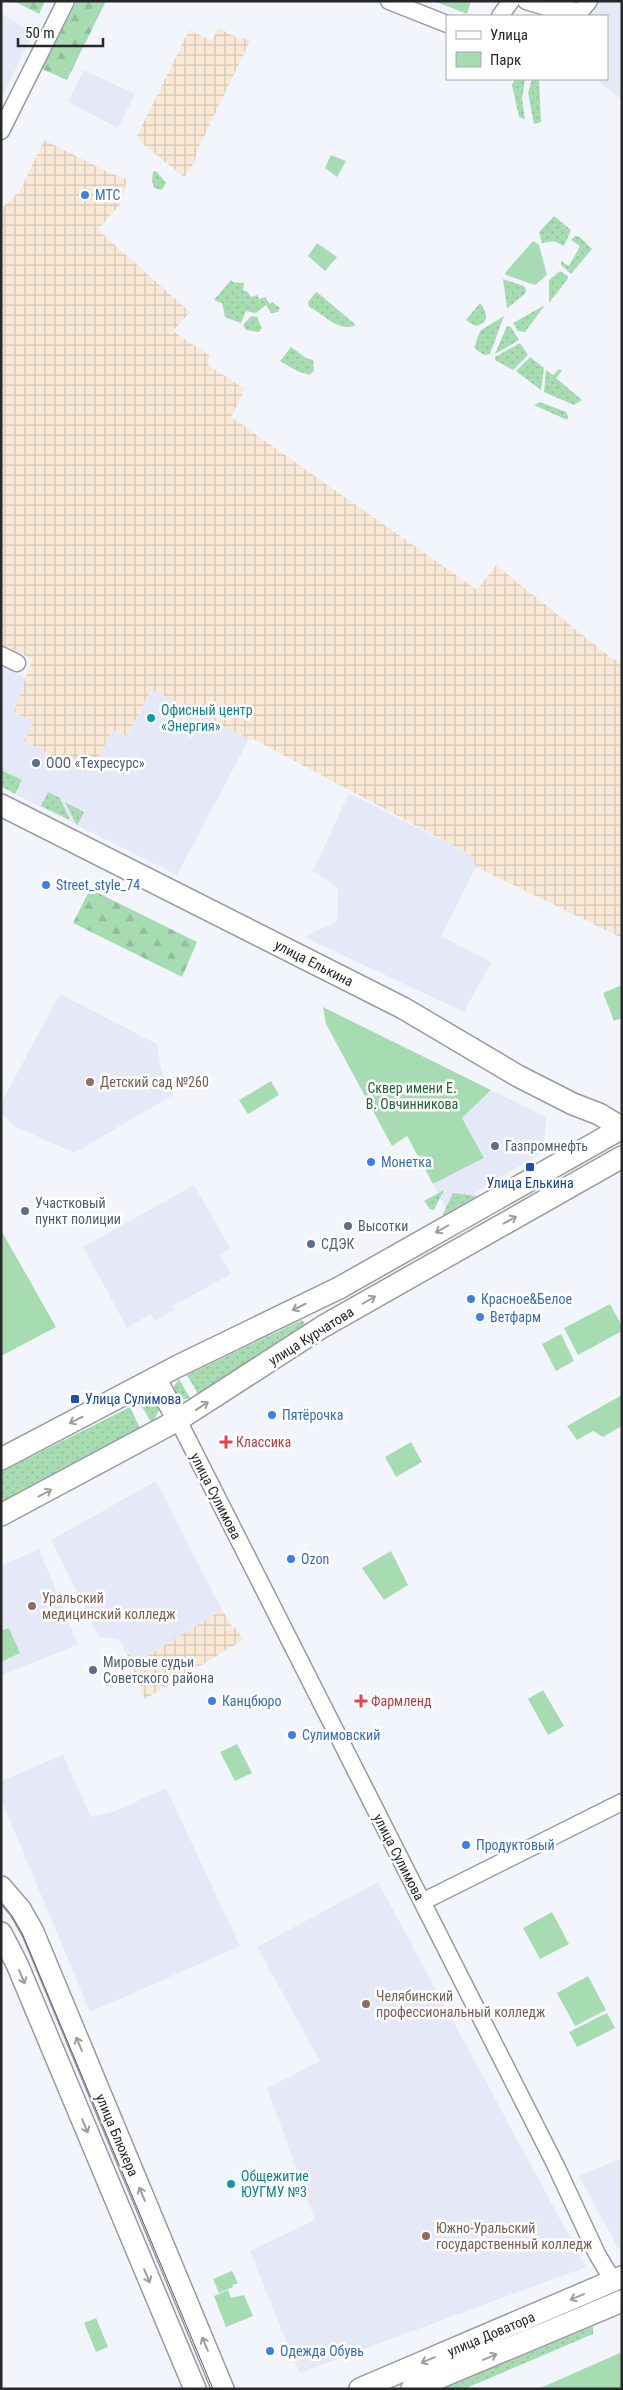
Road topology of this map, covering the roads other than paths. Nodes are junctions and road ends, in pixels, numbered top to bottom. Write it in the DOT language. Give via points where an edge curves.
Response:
graph roads {
  1 [pos="66,1"];
  2 [pos="389,1"];
  3 [pos="511,1"];
  4 [pos="526,1"];
  5 [pos="589,1"];
  6 [pos="569,12"];
  7 [pos="501,15"];
  8 [pos="446,24"];
  9 [pos="1,130"];
  10 [pos="1,655"];
  11 [pos="17,663"];
  12 [pos="1,805"];
  13 [pos="622,1128"];
  14 [pos="622,1157"];
  15 [pos="155,1378"];
  16 [pos="178,1420"];
  17 [pos="1,1459"];
  18 [pos="1,1515"];
  19 [pos="622,1802"];
  20 [pos="1,1887"];
  21 [pos="422,1902"];
  22 [pos="1,1932"];
  23 [pos="619,2284"];
  24 [pos="622,2301"];
  25 [pos="196,2389"];
  26 [pos="224,2389"];
  27 [pos="360,2389"];
  28 [pos="412,2389"];
  1 -- 9 [label="street"];
  2 -- 8 [label="street"];
  3 -- 7 [label="street"];
  4 -- 6 [label="street"];
  5 -- 6 [label="street"];
  10 -- 11 [label="street"];
  12 -- 13 [label="main road, улица Елькина" via="403,1008 518,1076"];
  13 -- 15 [label="main road, улица Курчатова, one-way" via="339,1288"];
  16 -- 14 [label="main road, улица Курчатова, one-way" via="322,1327"];
  15 -- 16 [label="main road"];
  15 -- 17 [label="main road, улица Курчатова, one-way"];
  18 -- 16 [label="main road, улица Курчатова, one-way"];
  16 -- 21 [label="street, улица Сулимова"];
  19 -- 21 [label="street"];
  26 -- 20 [label="main road, улица Блюхера, one-way" via="33,1932 20,1909"];
  21 -- 23 [label="street, улица Сулимова" via="598,2254"];
  22 -- 25 [label="main road, улица Блюхера, one-way"];
  23 -- 27 [label="main road, улица Доватора, one-way"];
  28 -- 24 [label="main road, улица Доватора, one-way"];
}
